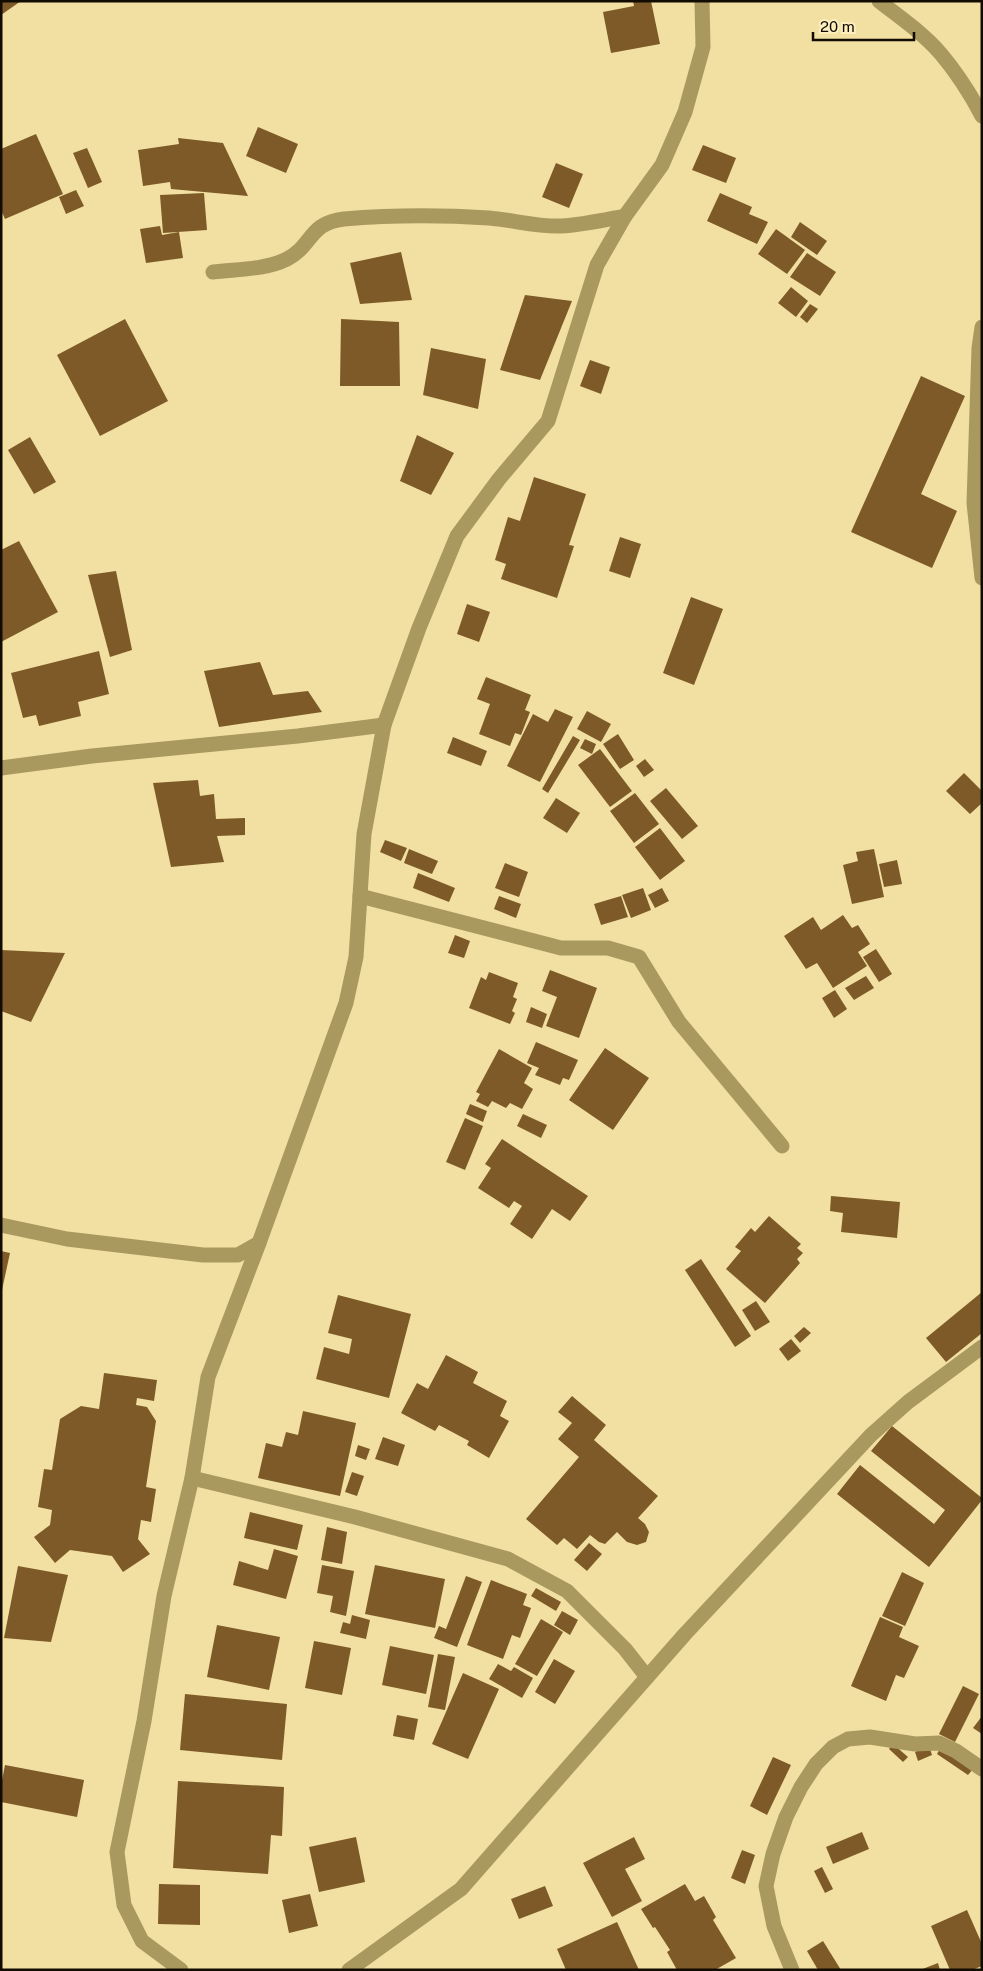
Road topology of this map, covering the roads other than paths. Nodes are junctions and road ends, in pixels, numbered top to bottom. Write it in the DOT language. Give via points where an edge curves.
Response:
graph roads {
  1 [pos="702,1"];
  2 [pos="879,1"];
  3 [pos="978,99"];
  4 [pos="982,116"];
  5 [pos="625,216"];
  6 [pos="213,272"];
  7 [pos="982,327"];
  8 [pos="982,578"];
  9 [pos="384,725"];
  10 [pos="1,768"];
  11 [pos="360,896"];
  12 [pos="782,1146"];
  13 [pos="1,1225"];
  14 [pos="259,1243"];
  15 [pos="982,1347"];
  16 [pos="192,1478"];
  17 [pos="647,1677"];
  18 [pos="982,1769"];
  19 [pos="181,1970"];
  20 [pos="349,1970"];
  21 [pos="792,1970"];
  1 -- 5 [label="street" via="703,47 685,112 662,165"];
  2 -- 3 [label="street" via="941,53"];
  3 -- 4 [label="street"];
  5 -- 6 [label="street" via="560,226 489,218 343,219 325,223 288,259 268,266"];
  5 -- 9 [label="street" via="597,265 548,421 457,536"];
  7 -- 8 [label="street" via="974,503"];
  9 -- 10 [label="street"];
  9 -- 11 [label="street" via="364,834"];
  11 -- 12 [label="street" via="561,948 608,948 639,957 679,1022"];
  11 -- 14 [label="street" via="356,957 346,1003"];
  13 -- 14 [label="street" via="67,1239 203,1255 238,1255"];
  14 -- 16 [label="street" via="208,1377"];
  15 -- 17 [label="street" via="908,1402 871,1435"];
  16 -- 17 [label="street" via="508,1559 567,1591 625,1649"];
  16 -- 19 [label="street" via="164,1596 144,1721 117,1852 124,1905 142,1941"];
  17 -- 20 [label="street" via="461,1889"];
  18 -- 21 [label="street" via="939,1743 915,1744 870,1737 848,1739 816,1764 786,1817 766,1886 774,1926"];
}
